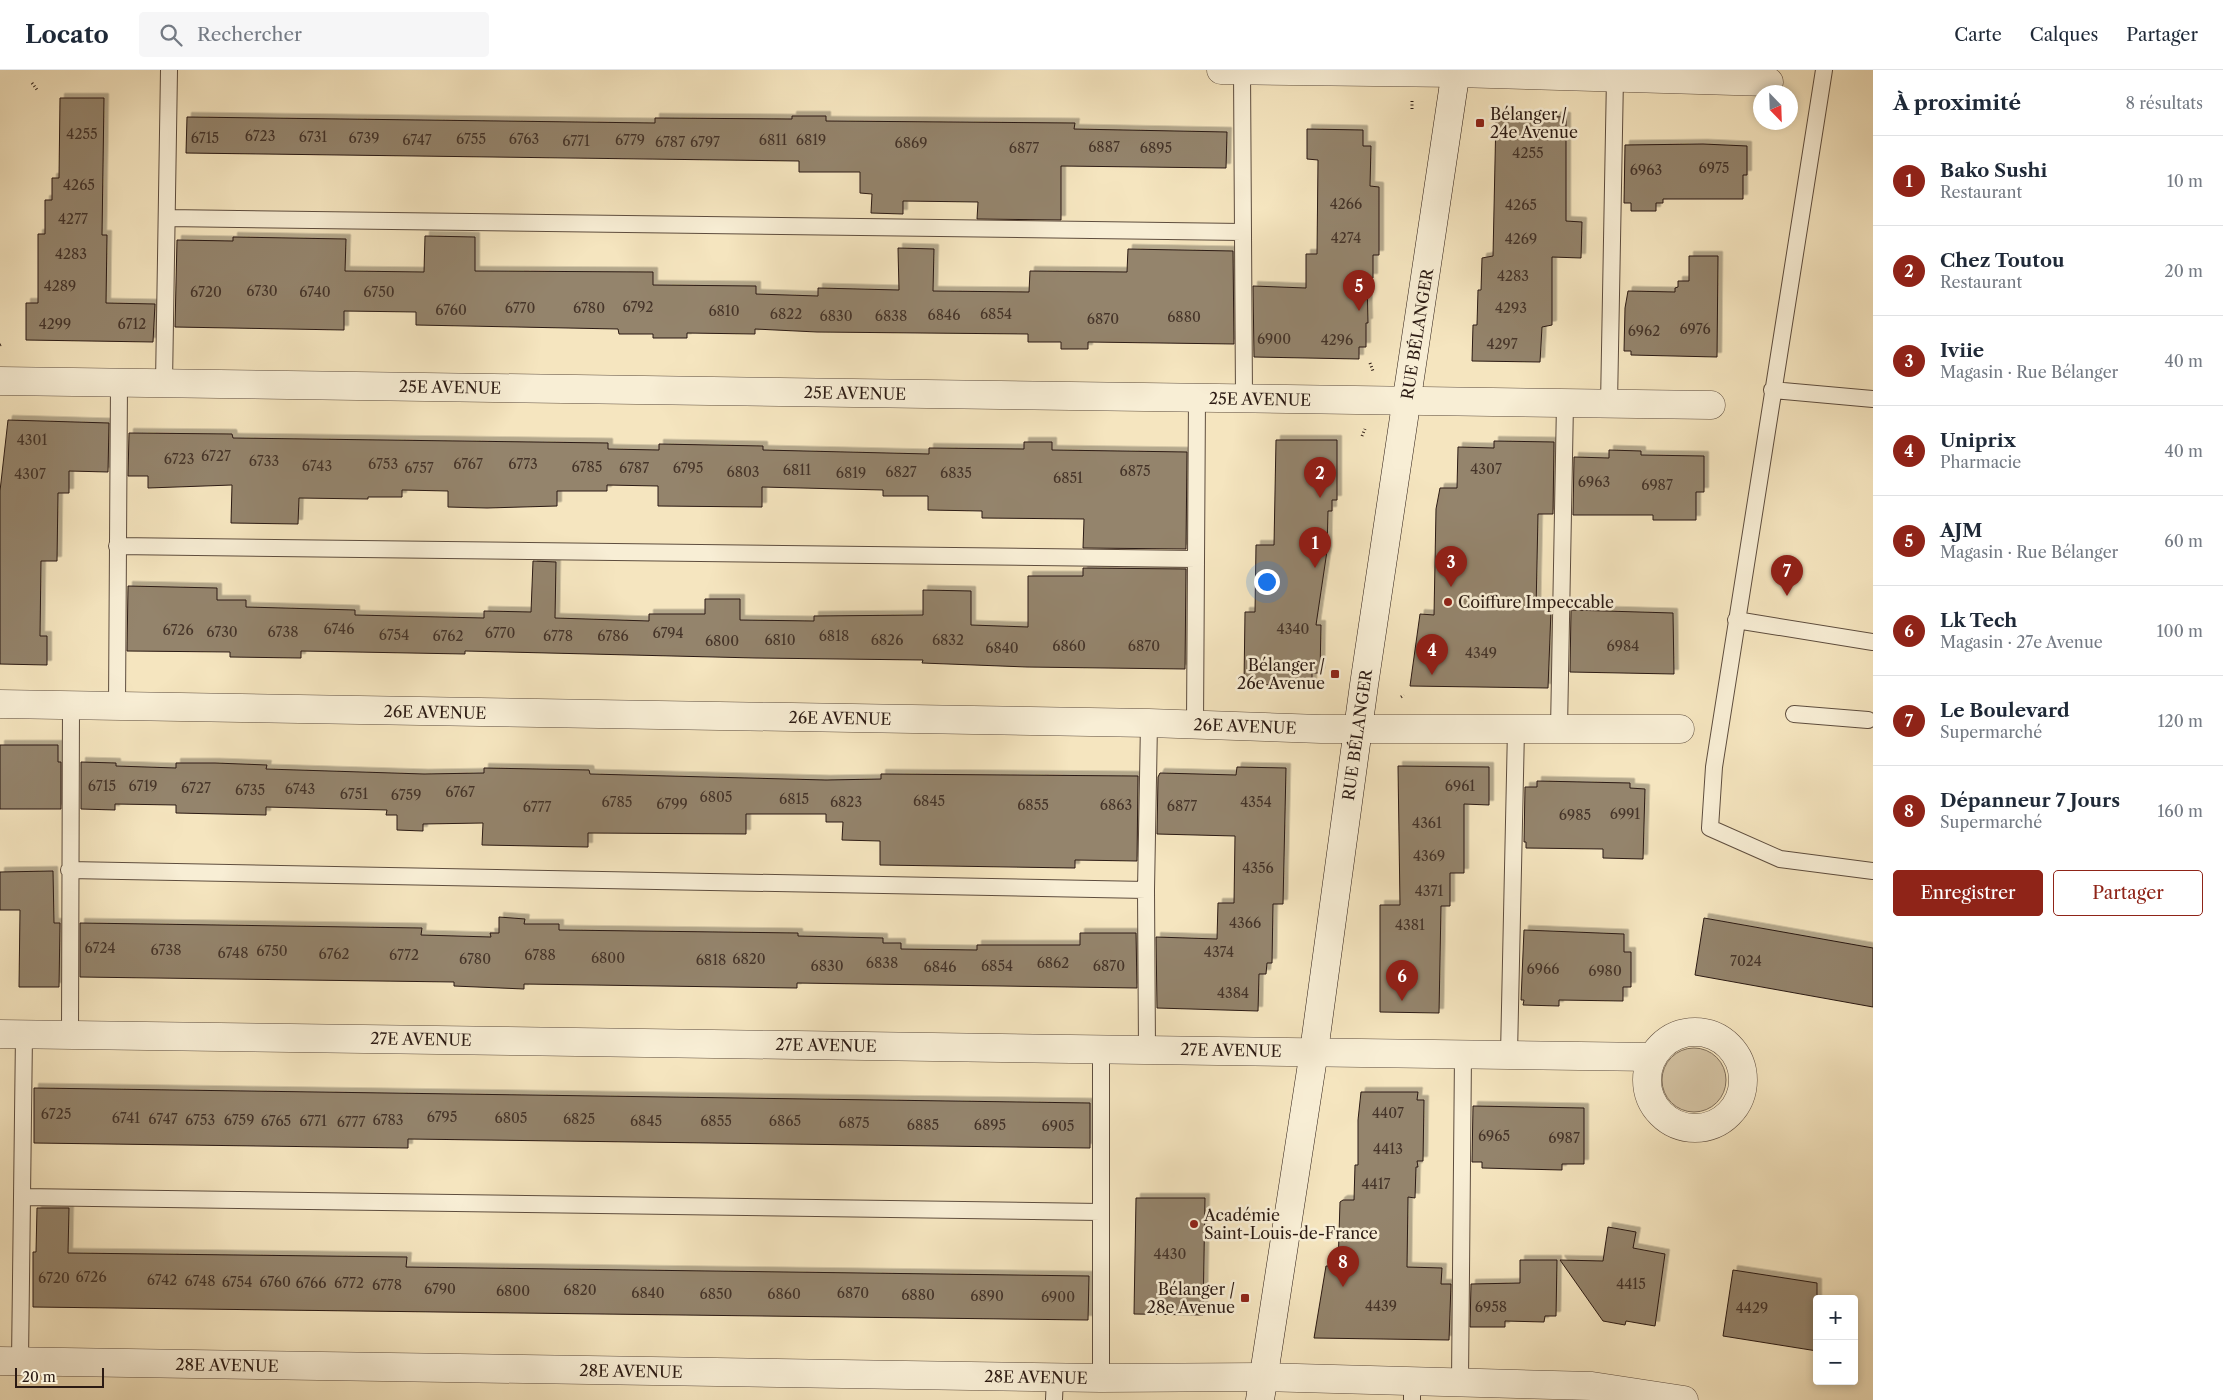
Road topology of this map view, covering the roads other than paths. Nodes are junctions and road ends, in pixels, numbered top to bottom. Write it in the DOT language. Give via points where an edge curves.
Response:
graph roads {
  1 [pos="169,70"];
  2 [pos="1221,70"];
  3 [pos="1242,70"];
  4 [pos="1290,70"];
  5 [pos="1824,70"];
  6 [pos="1456,71"];
  7 [pos="1660,74"];
  8 [pos="1615,78"];
  9 [pos="1769,82"];
  10 [pos="167,218"];
  11 [pos="1242,232"];
  12 [pos="0,381"];
  13 [pos="119,383"];
  14 [pos="164,383"];
  15 [pos="1772,390"];
  16 [pos="1197,397"];
  17 [pos="1244,398"];
  18 [pos="1873,399"];
  19 [pos="1407,402"];
  20 [pos="1565,403"];
  21 [pos="1609,404"];
  22 [pos="1711,405"];
  23 [pos="117,546"];
  24 [pos="1196,559"];
  25 [pos="1736,620"];
  26 [pos="1873,642"];
  27 [pos="0,704"];
  28 [pos="71,705"];
  29 [pos="117,706"];
  30 [pos="1794,714"];
  31 [pos="1868,720"];
  32 [pos="1149,724"];
  33 [pos="1195,725"];
  34 [pos="1359,728"];
  35 [pos="1516,729"];
  36 [pos="1559,729"];
  37 [pos="1680,730"];
  38 [pos="69,870"];
  39 [pos="1873,871"];
  40 [pos="1146,890"];
  41 [pos="12,1034"];
  42 [pos="70,1034"];
  43 [pos="1101,1049"];
  44 [pos="1147,1050"];
  45 [pos="1314,1051"];
  46 [pos="1463,1054"];
  47 [pos="1509,1054"];
  48 [pos="1652,1057"];
  49 [pos="22,1198"];
  50 [pos="1100,1212"];
  51 [pos="10,1361"];
  52 [pos="1101,1378"];
  53 [pos="1460,1382"];
  54 [pos="1055,1389"];
  55 [pos="1261,1389"];
  56 [pos="1412,1390"];
  57 [pos="1684,1400"];
  1 -- 10 [label="lane"];
  2 -- 3 [label="street"];
  3 -- 4 [label="street"];
  3 -- 11 [label="lane"];
  4 -- 6 [label="street"];
  5 -- 15 [label="lane"];
  6 -- 8 [label="street"];
  6 -- 19 [label="street, RUE BÉLANGER"];
  7 -- 8 [label="street"];
  7 -- 9 [label="street"];
  8 -- 21 [label="lane"];
  10 -- 11 [label="lane"];
  10 -- 14 [label="lane"];
  11 -- 17 [label="lane"];
  12 -- 13 [label="street, 25E AVENUE"];
  13 -- 14 [label="street, 25E AVENUE"];
  13 -- 23 [label="lane"];
  14 -- 16 [label="street, 25E AVENUE"];
  15 -- 18 [label="lane"];
  15 -- 25 [label="lane"];
  16 -- 17 [label="street, 25E AVENUE"];
  16 -- 24 [label="lane"];
  17 -- 19 [label="street, 25E AVENUE"];
  19 -- 20 [label="street, 25E AVENUE"];
  19 -- 34 [label="street, RUE BÉLANGER"];
  20 -- 21 [label="street, 25E AVENUE"];
  20 -- 36 [label="lane"];
  21 -- 22 [label="street, 25E AVENUE"];
  23 -- 24 [label="lane"];
  23 -- 29 [label="lane"];
  24 -- 33 [label="lane"];
  25 -- 26 [label="lane"];
  25 -- 39 [label="lane" via="1714,767 1710,828 1780,859"];
  27 -- 28 [label="street, 26E AVENUE"];
  28 -- 29 [label="street, 26E AVENUE"];
  28 -- 38 [label="lane"];
  29 -- 32 [label="street, 26E AVENUE"];
  30 -- 31 [label="lane"];
  32 -- 33 [label="street, 26E AVENUE"];
  32 -- 40 [label="lane"];
  33 -- 34 [label="street, 26E AVENUE"];
  34 -- 35 [label="street, 26E AVENUE"];
  34 -- 45 [label="street, RUE BÉLANGER"];
  35 -- 36 [label="street, 26E AVENUE"];
  35 -- 47 [label="lane"];
  36 -- 37 [label="street, 26E AVENUE"];
  38 -- 40 [label="lane"];
  38 -- 42 [label="lane"];
  40 -- 44 [label="lane"];
  41 -- 42 [label="street, 27E AVENUE"];
  41 -- 49 [label="lane"];
  42 -- 43 [label="street, 27E AVENUE"];
  43 -- 44 [label="street, 27E AVENUE"];
  43 -- 50 [label="lane"];
  44 -- 45 [label="street, 27E AVENUE"];
  45 -- 46 [label="street, 27E AVENUE"];
  45 -- 55 [label="street, RUE BÉLANGER"];
  46 -- 47 [label="street, 27E AVENUE"];
  46 -- 53 [label="lane"];
  47 -- 48 [label="street, 27E AVENUE"];
  49 -- 50 [label="lane"];
  49 -- 51 [label="lane"];
  50 -- 52 [label="lane"];
  51 -- 54 [label="street, 28E AVENUE"];
  52 -- 54 [label="street, 28E AVENUE"];
  52 -- 55 [label="street, 28E AVENUE"];
  53 -- 56 [label="street, 28E AVENUE"];
  53 -- 57 [label="street, 28E AVENUE" via="1592,1386"];
  55 -- 56 [label="street, 28E AVENUE"];
}
